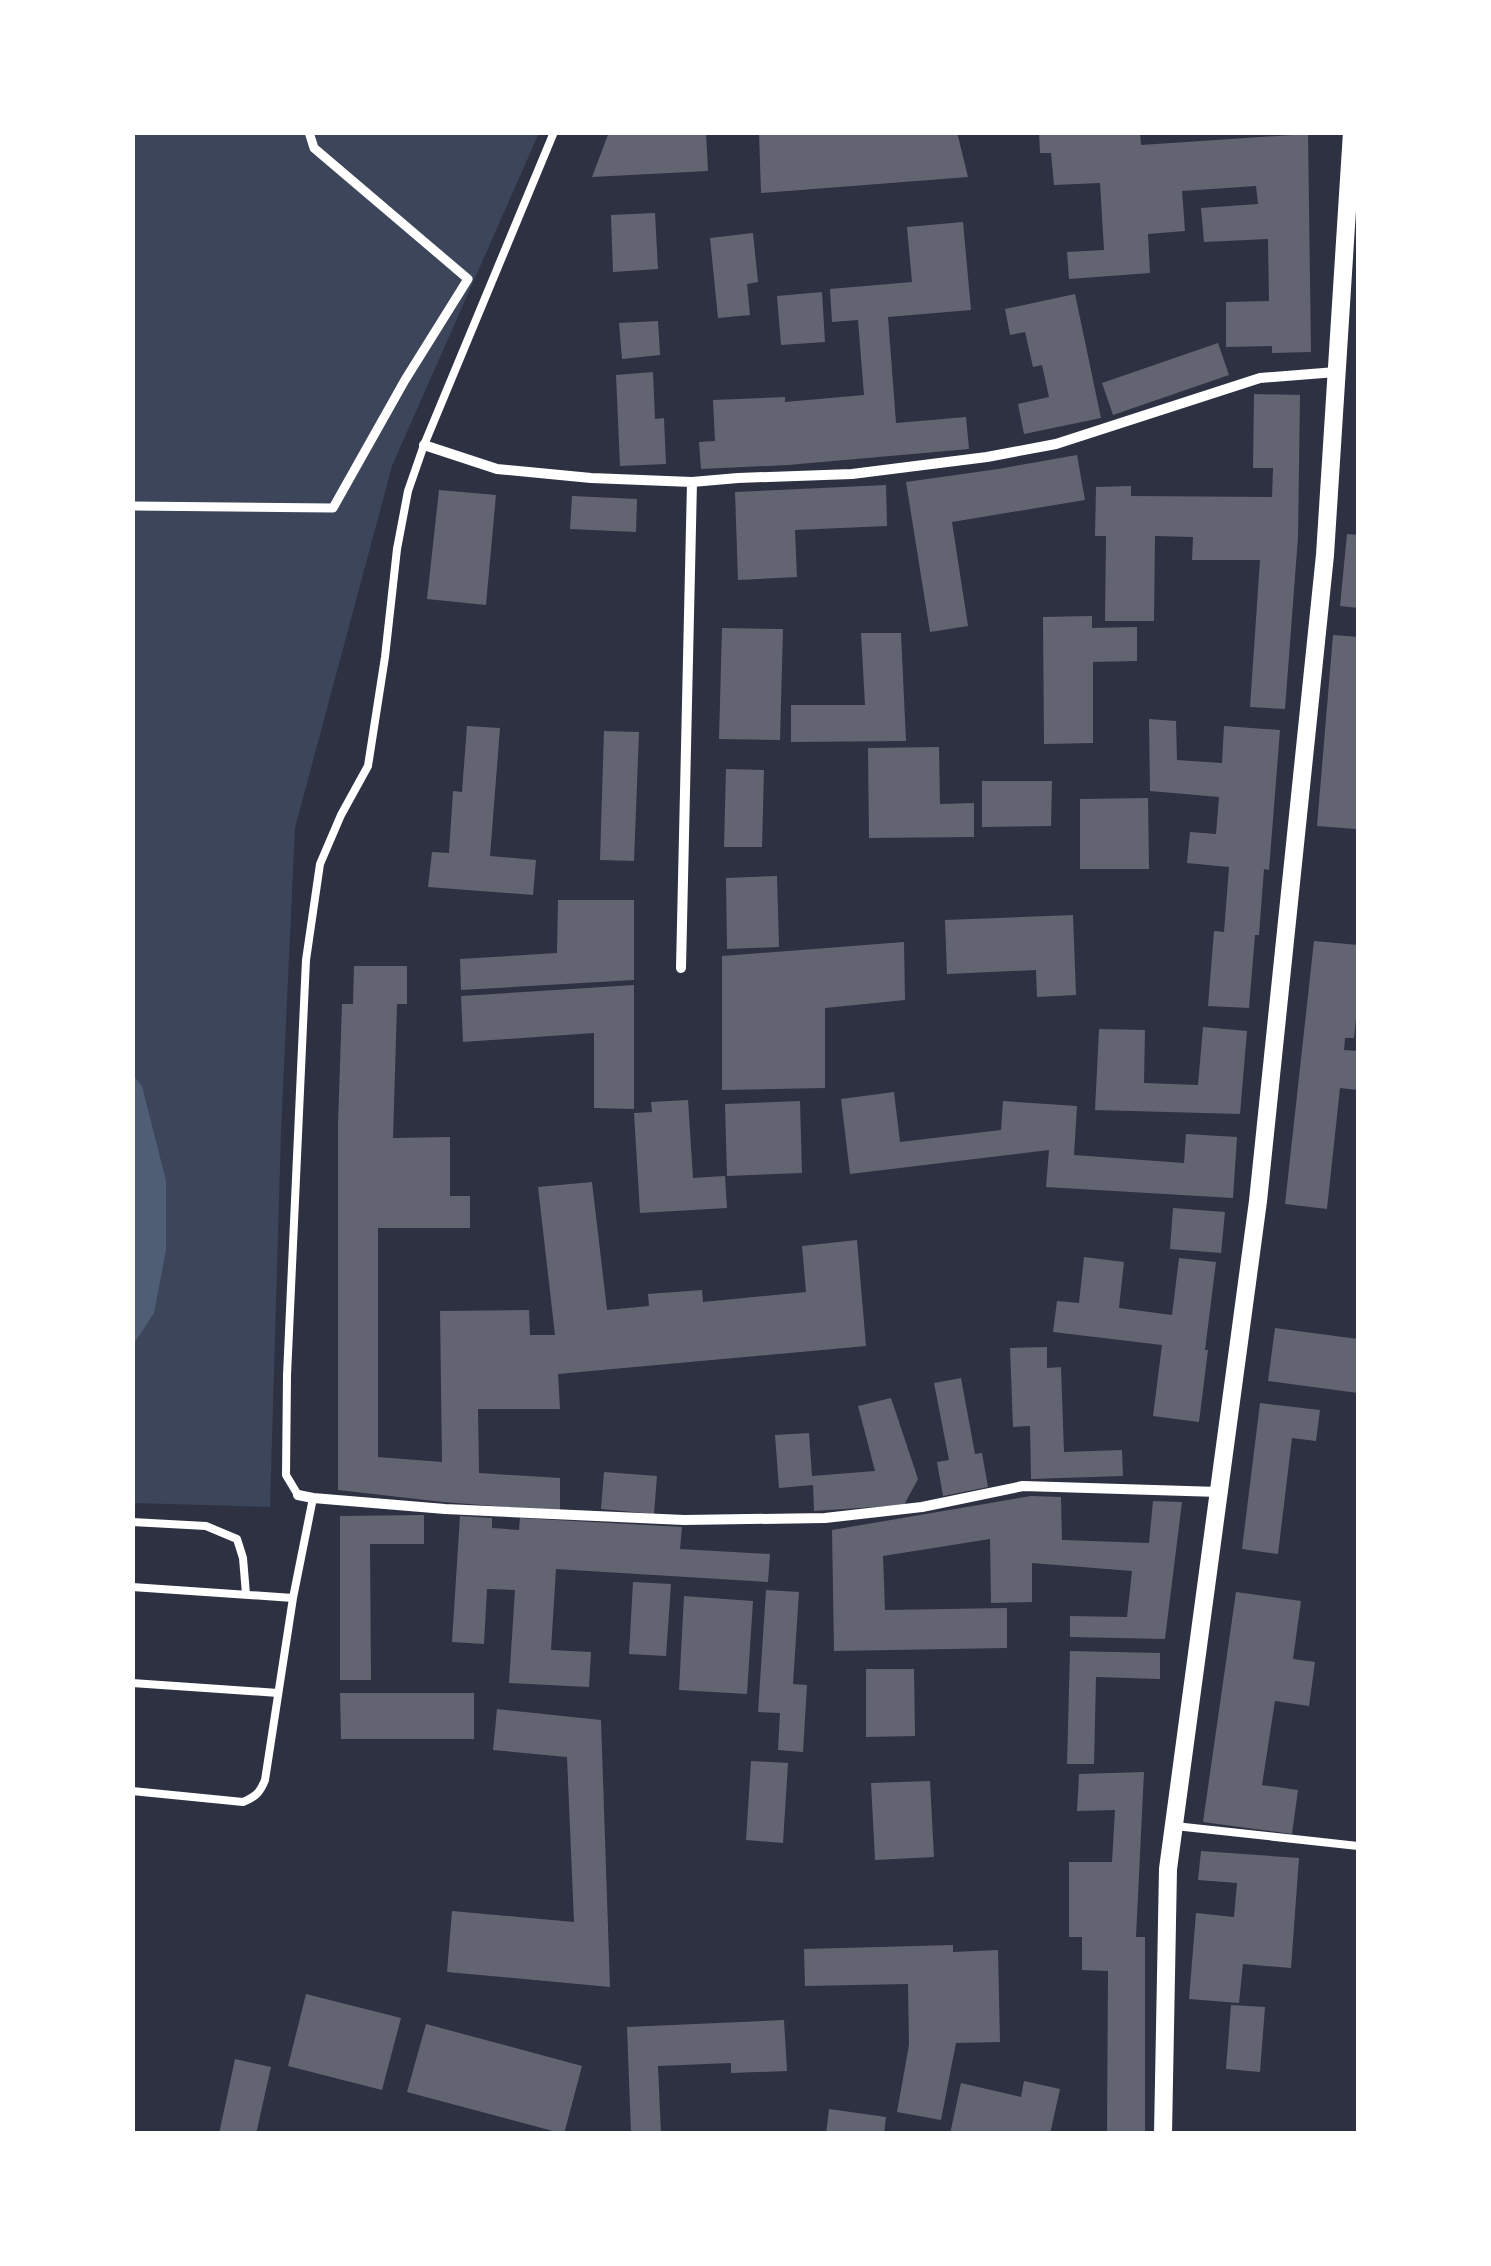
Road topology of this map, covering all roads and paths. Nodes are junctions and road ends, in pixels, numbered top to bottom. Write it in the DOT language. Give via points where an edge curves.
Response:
graph roads {
  1 [pos="312,132"];
  2 [pos="554,132"];
  3 [pos="1352,132"];
  4 [pos="1336,372"];
  5 [pos="424,445"];
  6 [pos="692,482"];
  7 [pos="132,506"];
  8 [pos="681,968"];
  9 [pos="1220,1492"];
  10 [pos="298,1495"];
  11 [pos="314,1498"];
  12 [pos="132,1522"];
  13 [pos="132,1587"];
  14 [pos="246,1594"];
  15 [pos="293,1598"];
  16 [pos="132,1683"];
  17 [pos="278,1693"];
  18 [pos="132,1791"];
  19 [pos="1175,1826"];
  20 [pos="1358,1846"];
  21 [pos="1163,2134"];
  1 -- 7 [label="street" via="314,148 468,278 333,508"];
  2 -- 5 [label="lane"];
  3 -- 4 [label="street"];
  4 -- 6 [label="street" via="1260,378 1056,444 987,456 852,474"];
  4 -- 9 [label="street" via="1319,614 1258,1201"];
  5 -- 6 [label="street" via="498,469"];
  5 -- 10 [label="lane" via="398,549 368,766 320,864 306,960 287,1375 286,1476"];
  6 -- 8 [label="street"];
  9 -- 11 [label="street" via="1024,1486 824,1518 701,1520"];
  9 -- 19 [label="street"];
  10 -- 11 [label="street"];
  11 -- 15 [label="lane"];
  12 -- 14 [label="lane" via="206,1526 237,1539"];
  13 -- 14 [label="lane"];
  14 -- 15 [label="lane"];
  15 -- 17 [label="lane"];
  16 -- 17 [label="lane"];
  17 -- 18 [label="lane" via="266,1780 254,1798 232,1802"];
  19 -- 20 [label="lane"];
  19 -- 21 [label="street" via="1168,1869"];
}
